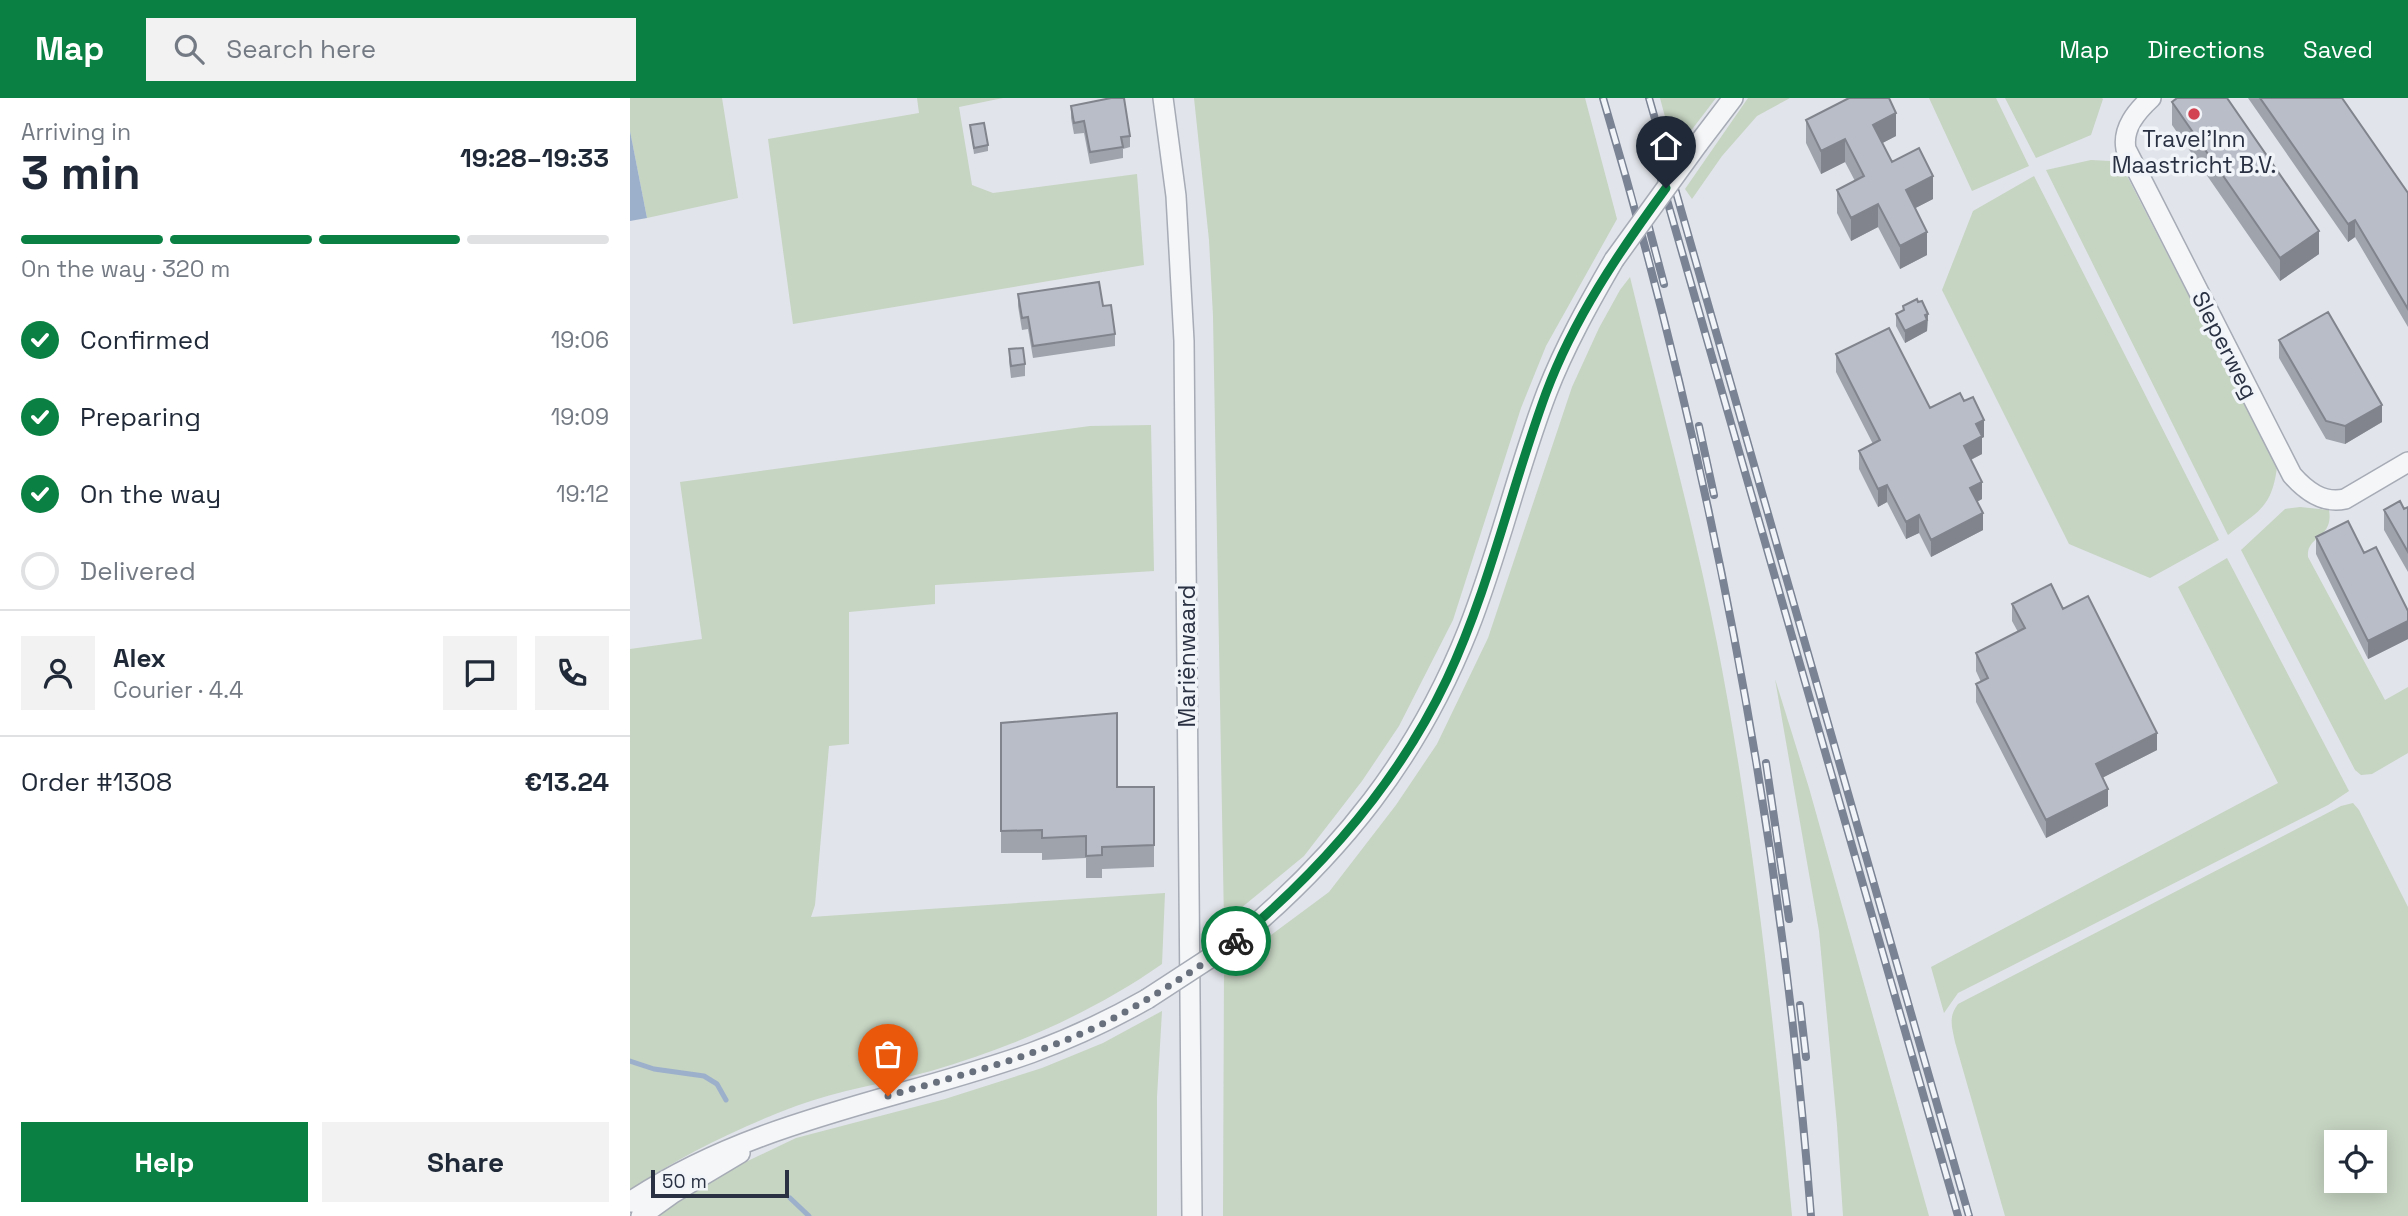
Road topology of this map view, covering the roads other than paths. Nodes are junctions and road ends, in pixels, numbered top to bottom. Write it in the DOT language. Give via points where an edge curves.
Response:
graph roads {
  1 [pos="1163,98"];
  2 [pos="1733,98"];
  3 [pos="2151,98"];
  4 [pos="2408,463"];
  5 [pos="774,1133"];
  6 [pos="630,1202"];
  7 [pos="641,1216"];
  8 [pos="1192,1216"];
  1 -- 8 [label="street, Mariënwaard" via="1176,195 1184,341"];
  2 -- 5 [label="street, bridge" via="1614,260 1576,328 1547,391 1473,617 1447,679 1388,780 1349,832 1294,890 1236,941 1147,999 1032,1052"];
  3 -- 4 [label="street, Sleperweg" via="2128,128 2126,149 2292,475 2311,493 2335,501"];
  5 -- 6 [label="street" via="712,1155"];
  5 -- 7 [label="street"];
}
